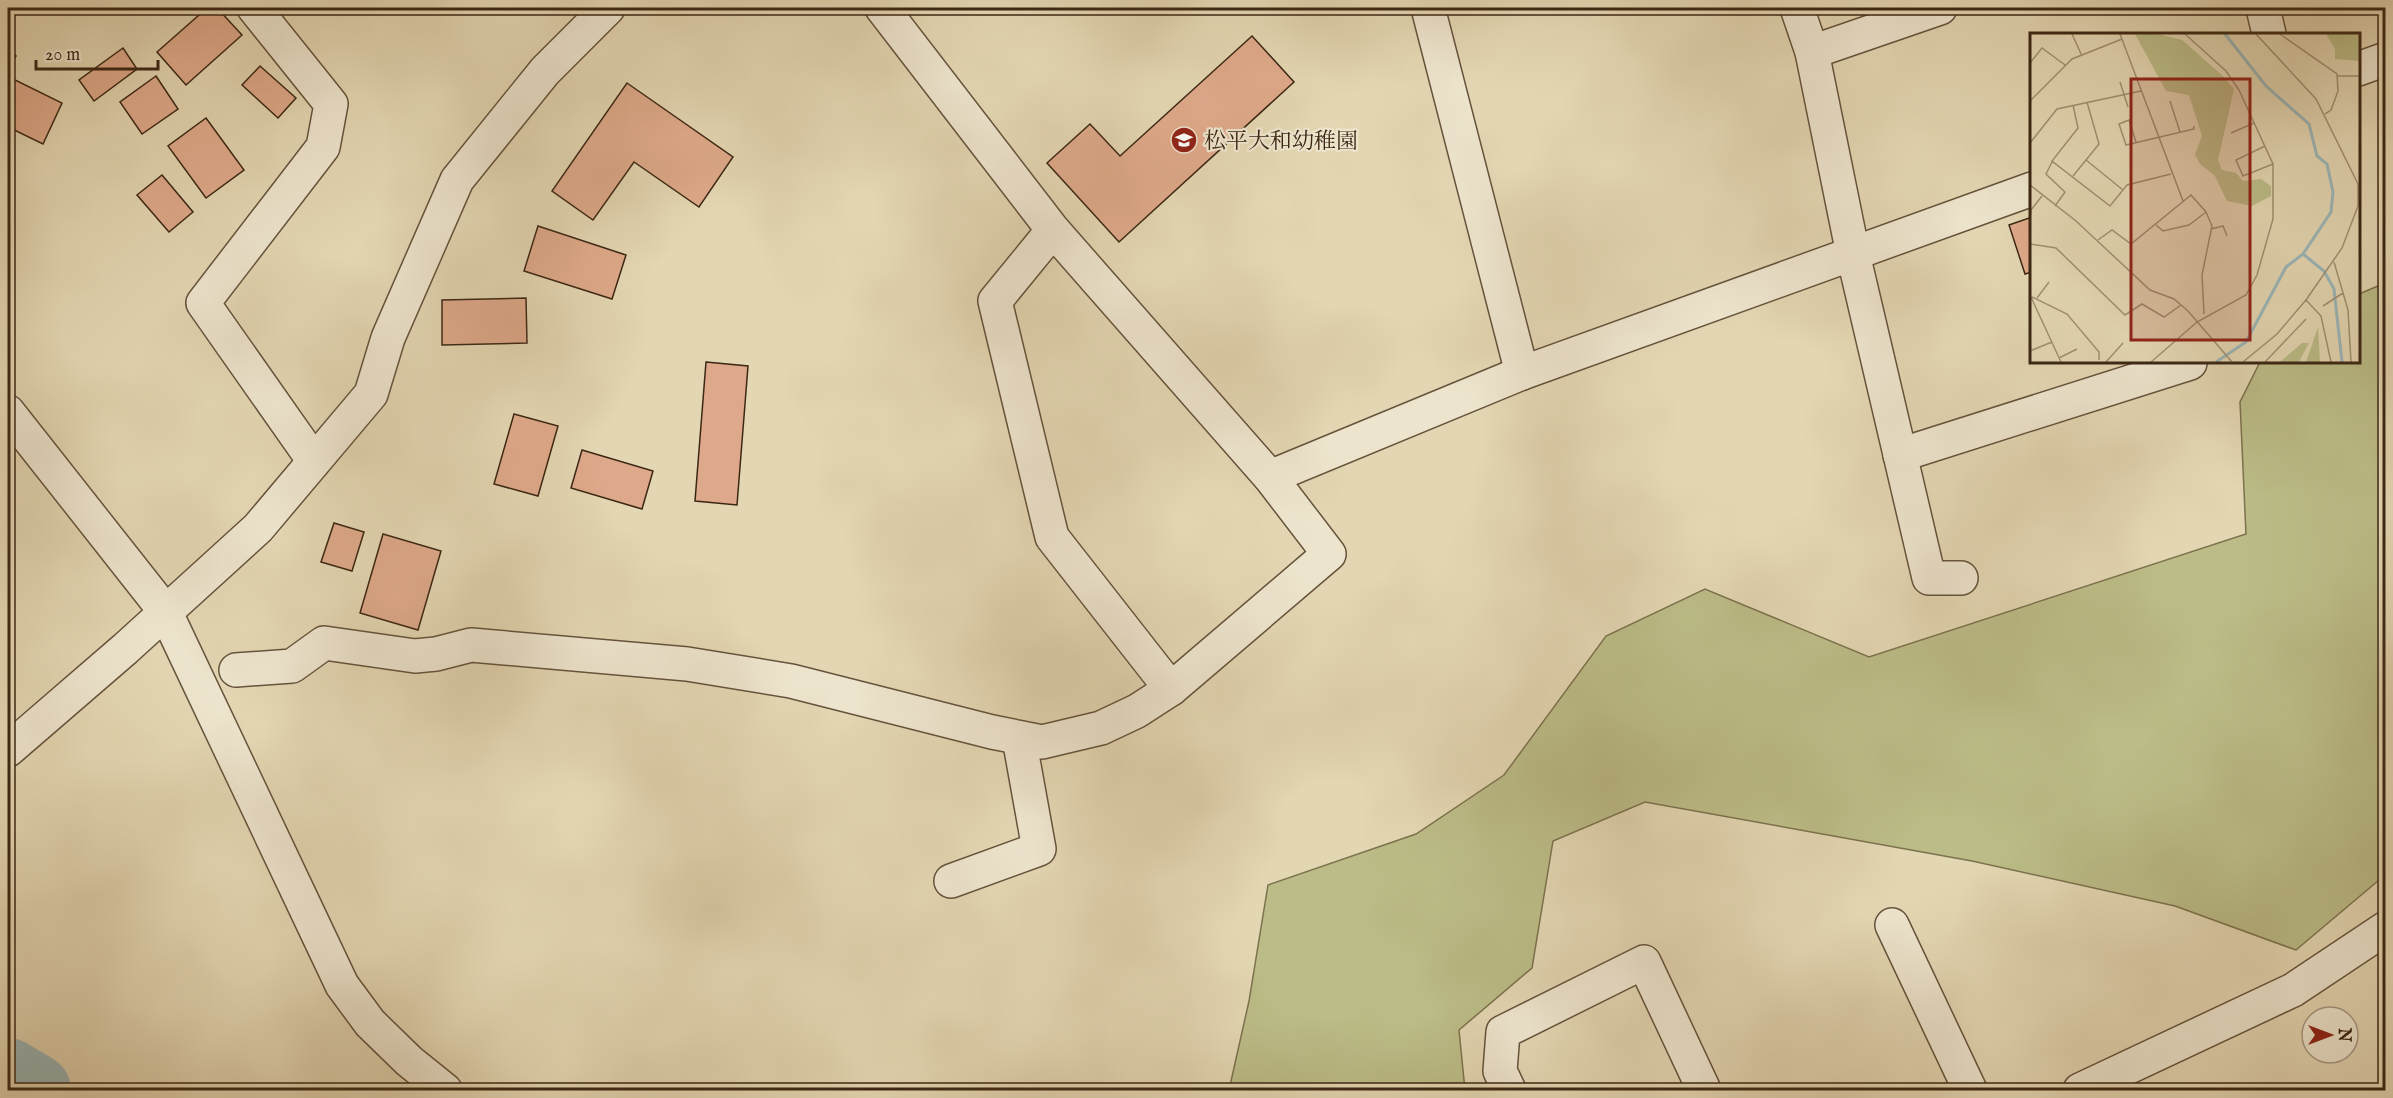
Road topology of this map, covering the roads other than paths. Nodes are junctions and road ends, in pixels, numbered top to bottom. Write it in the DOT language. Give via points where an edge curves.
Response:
graph roads {
  1 [pos="254,8"];
  2 [pos="608,8"];
  3 [pos="882,8"];
  4 [pos="1428,8"];
  5 [pos="1797,8"];
  6 [pos="1940,8"];
  7 [pos="2263,8"];
  8 [pos="2269,33"];
  9 [pos="1812,52"];
  10 [pos="2385,59"];
  11 [pos="2360,68"];
  12 [pos="2030,189"];
  13 [pos="1053,230"];
  14 [pos="1853,254"];
  15 [pos="2190,363"];
  16 [pos="1522,373"];
  17 [pos="8,412"];
  18 [pos="1900,455"];
  19 [pos="314,460"];
  20 [pos="1270,477"];
  21 [pos="1961,578"];
  22 [pos="165,611"];
  23 [pos="236,670"];
  24 [pos="1171,689"];
  25 [pos="1018,738"];
  26 [pos="8,750"];
  27 [pos="951,881"];
  28 [pos="1892,925"];
  29 [pos="2385,927"];
  30 [pos="445,1090"];
  31 [pos="1509,1090"];
  32 [pos="1704,1090"];
  33 [pos="1970,1090"];
  34 [pos="2080,1090"];
  1 -- 19 [label="street" via="331,104 323,147 203,303"];
  2 -- 19 [label="street" via="545,71 457,180 388,338 371,394"];
  3 -- 13 [label="street"];
  4 -- 16 [label="street"];
  5 -- 9 [label="street"];
  6 -- 9 [label="street"];
  7 -- 8 [label="street"];
  9 -- 14 [label="street"];
  10 -- 11 [label="street"];
  12 -- 14 [label="street"];
  13 -- 20 [label="street"];
  13 -- 24 [label="street" via="995,301 1052,537"];
  14 -- 16 [label="street"];
  14 -- 18 [label="street"];
  15 -- 18 [label="street"];
  16 -- 20 [label="street"];
  17 -- 22 [label="street"];
  18 -- 21 [label="street" via="1929,578"];
  19 -- 22 [label="street" via="258,528"];
  20 -- 24 [label="street" via="1329,554"];
  22 -- 26 [label="street"];
  22 -- 30 [label="street" via="342,985 370,1023"];
  23 -- 25 [label="street" via="292,666 324,643 416,656 471,645 588,655 687,664 791,681"];
  24 -- 25 [label="street" via="1101,728 1042,742"];
  25 -- 27 [label="street" via="1039,849"];
  28 -- 33 [label="street"];
  29 -- 34 [label="street" via="2293,990"];
  31 -- 32 [label="street" via="1500,1071 1503,1032 1644,962"];
}
